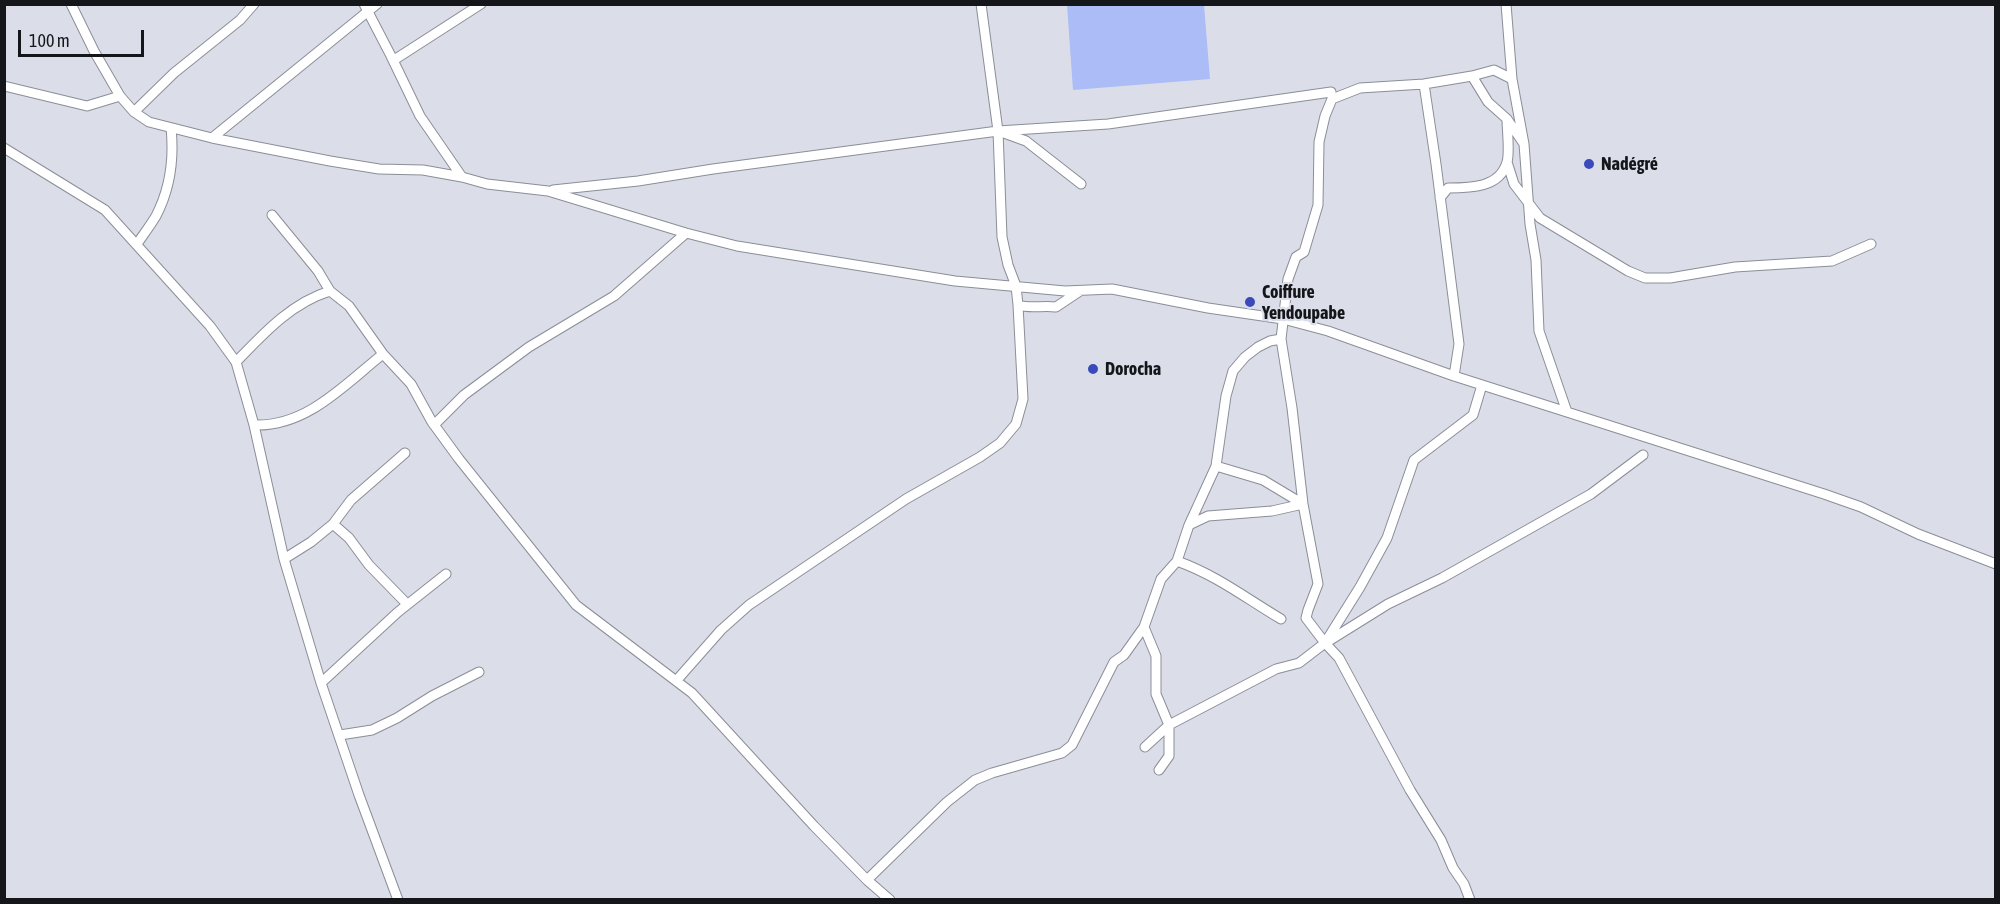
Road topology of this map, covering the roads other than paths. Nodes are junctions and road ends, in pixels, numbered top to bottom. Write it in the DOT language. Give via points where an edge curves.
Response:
graph roads {
  1 [pos="71,4"];
  2 [pos="254,4"];
  3 [pos="377,4"];
  4 [pos="481,4"];
  5 [pos="981,4"];
  6 [pos="1506,4"];
  7 [pos="366,8"];
  8 [pos="394,60"];
  9 [pos="1472,76"];
  10 [pos="1512,79"];
  11 [pos="1424,84"];
  12 [pos="4,86"];
  13 [pos="1331,92"];
  14 [pos="120,96"];
  15 [pos="134,112"];
  16 [pos="1507,119"];
  17 [pos="171,128"];
  18 [pos="998,131"];
  19 [pos="212,138"];
  20 [pos="1524,144"];
  21 [pos="4,148"];
  22 [pos="1508,162"];
  23 [pos="462,177"];
  24 [pos="1081,184"];
  25 [pos="548,191"];
  26 [pos="1440,198"];
  27 [pos="1529,202"];
  28 [pos="273,215"];
  29 [pos="686,233"];
  30 [pos="137,244"];
  31 [pos="1871,244"];
  32 [pos="1016,286"];
  33 [pos="330,291"];
  34 [pos="1080,291"];
  35 [pos="1018,305"];
  36 [pos="1283,319"];
  37 [pos="1281,339"];
  38 [pos="383,354"];
  39 [pos="236,362"];
  40 [pos="1454,376"];
  41 [pos="1482,385"];
  42 [pos="1567,412"];
  43 [pos="254,425"];
  44 [pos="434,425"];
  45 [pos="405,453"];
  46 [pos="1643,456"];
  47 [pos="1216,466"];
  48 [pos="1303,504"];
  49 [pos="333,524"];
  50 [pos="1189,525"];
  51 [pos="284,559"];
  52 [pos="1177,561"];
  53 [pos="1995,564"];
  54 [pos="447,574"];
  55 [pos="407,604"];
  56 [pos="1281,619"];
  57 [pos="1144,627"];
  58 [pos="1325,643"];
  59 [pos="479,672"];
  60 [pos="676,681"];
  61 [pos="321,683"];
  62 [pos="1169,725"];
  63 [pos="340,735"];
  64 [pos="1145,747"];
  65 [pos="1159,770"];
  66 [pos="867,880"];
  67 [pos="398,900"];
  68 [pos="890,900"];
  69 [pos="1470,900"];
  1 -- 14 [label="street"];
  2 -- 15 [label="street"];
  3 -- 7 [label="street"];
  4 -- 8 [label="street"];
  5 -- 18 [label="street"];
  6 -- 10 [label="street"];
  7 -- 8 [label="street"];
  7 -- 19 [label="street"];
  8 -- 23 [label="street" via="420,116"];
  9 -- 10 [label="street" via="1494,70"];
  9 -- 11 [label="street"];
  9 -- 16 [label="street" via="1488,102"];
  10 -- 20 [label="street"];
  11 -- 26 [label="street"];
  11 -- 36 [label="street" via="1360,88 1332,99 1319,142 1317,205 1304,252 1296,257 1288,279"];
  12 -- 14 [label="street" via="87,106"];
  13 -- 18 [label="street" via="1108,124"];
  14 -- 15 [label="street"];
  15 -- 17 [label="street" via="149,123"];
  16 -- 20 [label="street"];
  16 -- 22 [label="street"];
  17 -- 19 [label="street"];
  17 -- 30 [label="street" via="171,174 156,215"];
  18 -- 24 [label="street" via="1026,141"];
  18 -- 25 [label="street"];
  18 -- 32 [label="street" via="1002,237"];
  19 -- 23 [label="street" via="379,169 423,170"];
  20 -- 27 [label="street"];
  21 -- 30 [label="street" via="105,210"];
  22 -- 26 [label="street" via="1498,178 1482,187 1448,188"];
  22 -- 27 [label="street" via="1514,184"];
  23 -- 25 [label="street" via="486,184"];
  25 -- 29 [label="street"];
  26 -- 40 [label="street" via="1459,344"];
  27 -- 31 [label="street" via="1540,218 1645,278 1832,261"];
  27 -- 42 [label="street" via="1539,331"];
  28 -- 33 [label="street"];
  29 -- 32 [label="street" via="737,246 920,276"];
  29 -- 44 [label="street" via="614,296 529,347 464,394"];
  30 -- 39 [label="street" via="210,326"];
  32 -- 34 [label="street"];
  32 -- 35 [label="street"];
  33 -- 38 [label="street" via="349,306"];
  33 -- 39 [label="street" via="292,310 268,328"];
  34 -- 35 [label="street" via="1056,307"];
  34 -- 36 [label="street" via="1112,289"];
  35 -- 60 [label="street" via="1023,399 1016,424 1000,443 906,499 748,605"];
  36 -- 37 [label="street"];
  36 -- 40 [label="street"];
  37 -- 47 [label="street" via="1258,347 1233,371"];
  37 -- 48 [label="street"];
  38 -- 43 [label="street" via="314,409 268,426"];
  38 -- 44 [label="street" via="411,384"];
  39 -- 43 [label="street"];
  40 -- 41 [label="street"];
  41 -- 42 [label="street"];
  41 -- 58 [label="street" via="1473,416 1414,460 1387,538"];
  42 -- 53 [label="street" via="1861,507"];
  43 -- 51 [label="street"];
  44 -- 60 [label="street" via="576,605"];
  45 -- 49 [label="street" via="351,500"];
  46 -- 58 [label="street" via="1591,494 1388,604"];
  47 -- 48 [label="street" via="1263,480"];
  47 -- 50 [label="street"];
  48 -- 50 [label="street" via="1272,511 1208,516"];
  48 -- 58 [label="street" via="1318,584 1306,618"];
  49 -- 51 [label="street"];
  49 -- 55 [label="street"];
  50 -- 52 [label="street"];
  51 -- 61 [label="street"];
  52 -- 56 [label="street" via="1201,570"];
  52 -- 57 [label="street" via="1161,579"];
  54 -- 55 [label="street"];
  55 -- 61 [label="street"];
  57 -- 62 [label="street" via="1156,656 1156,694"];
  57 -- 66 [label="street" via="1124,655 1114,662 1072,745 1062,753 975,780"];
  58 -- 62 [label="street" via="1299,663 1276,669"];
  58 -- 69 [label="street" via="1339,658 1441,840"];
  59 -- 63 [label="street" via="372,730"];
  60 -- 66 [label="street" via="692,693"];
  61 -- 63 [label="street"];
  62 -- 64 [label="street"];
  62 -- 65 [label="street" via="1169,756"];
  63 -- 67 [label="street"];
  66 -- 68 [label="street"];
}
